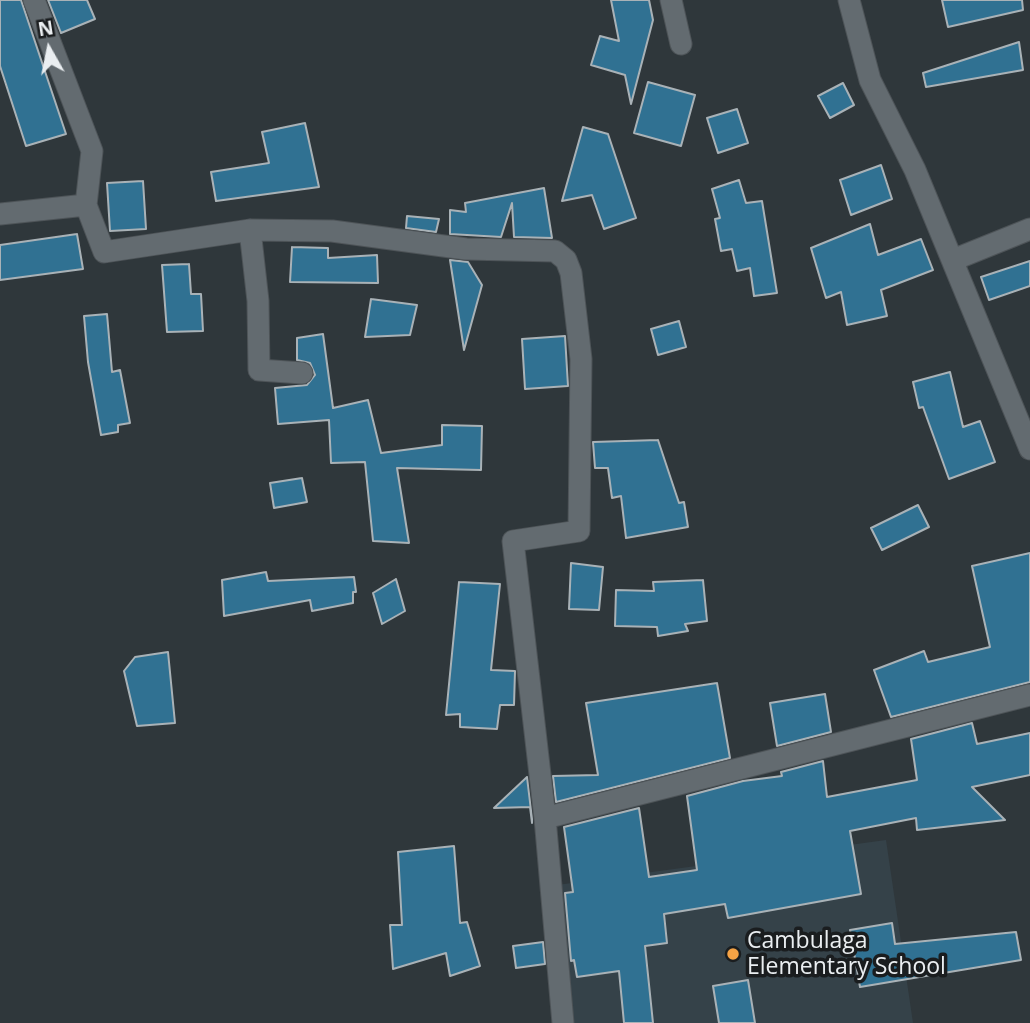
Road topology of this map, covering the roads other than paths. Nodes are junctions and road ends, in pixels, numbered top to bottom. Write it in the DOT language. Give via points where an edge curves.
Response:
graph roads {
  1 [pos="34,0"];
  2 [pos="671,0"];
  3 [pos="849,0"];
  4 [pos="681,44"];
  5 [pos="86,205"];
  6 [pos="0,214"];
  7 [pos="1030,229"];
  8 [pos="250,230"];
  9 [pos="953,261"];
  10 [pos="302,373"];
  11 [pos="1030,449"];
  12 [pos="1030,695"];
  13 [pos="545,818"];
  14 [pos="563,1023"];
  1 -- 5 [label="street" via="92,151"];
  2 -- 4 [label="street"];
  3 -- 9 [label="street" via="870,80"];
  5 -- 6 [label="street"];
  5 -- 8 [label="street" via="104,252"];
  7 -- 9 [label="street"];
  8 -- 10 [label="street" via="259,370"];
  8 -- 13 [label="street" via="332,231 466,249 555,251 566,260 581,359 579,531 513,541"];
  9 -- 11 [label="street"];
  12 -- 13 [label="street"];
  13 -- 14 [label="street"];
}
